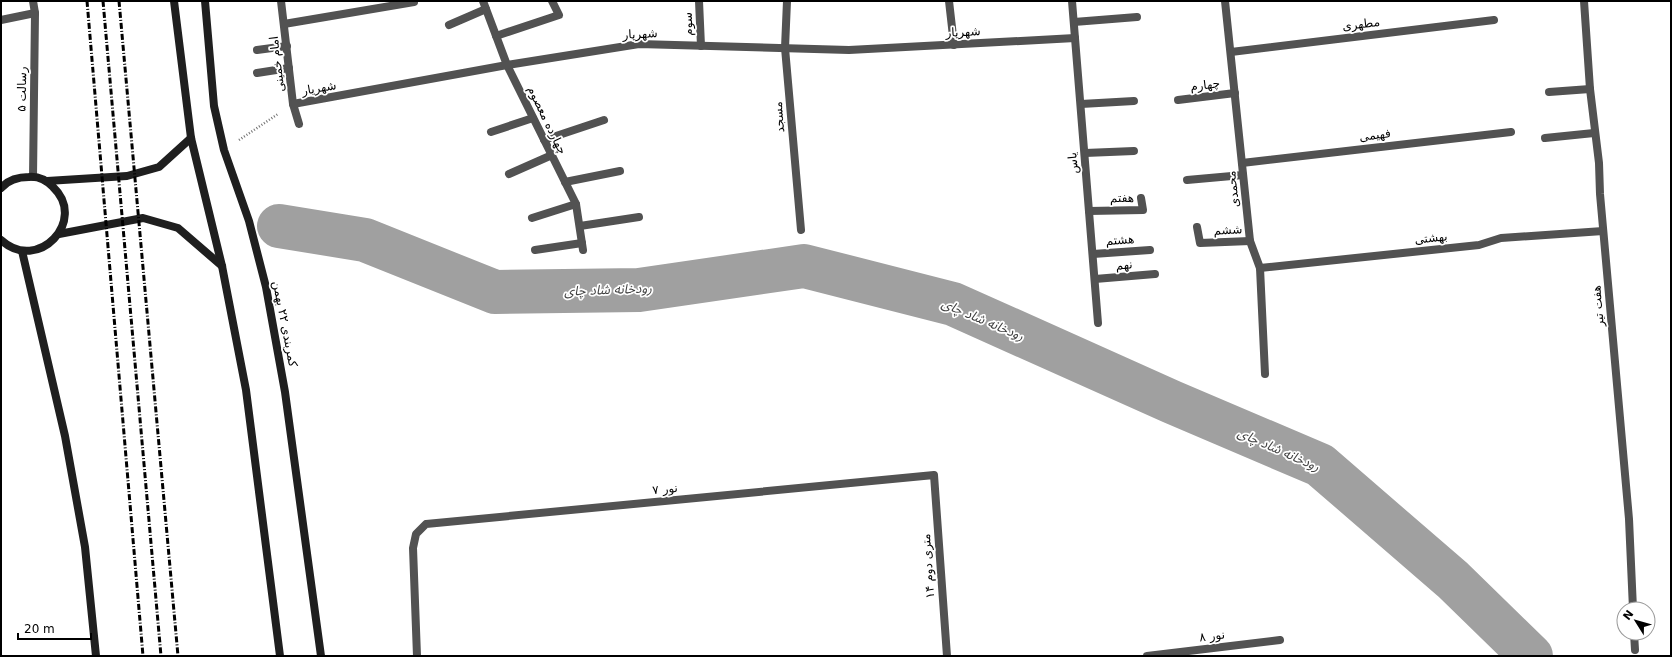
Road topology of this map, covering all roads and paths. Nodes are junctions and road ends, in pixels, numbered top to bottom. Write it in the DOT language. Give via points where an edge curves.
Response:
graph roads {
  1 [pos="33,1"];
  2 [pos="174,1"];
  3 [pos="204,1"];
  4 [pos="281,1"];
  5 [pos="552,1"];
  6 [pos="699,1"];
  7 [pos="788,1"];
  8 [pos="950,1"];
  9 [pos="1072,1"];
  10 [pos="1225,1"];
  11 [pos="1584,1"];
  12 [pos="414,2"];
  13 [pos="484,5"];
  14 [pos="35,13"];
  15 [pos="1137,18"];
  16 [pos="1,20"];
  17 [pos="1494,20"];
  18 [pos="1074,22"];
  19 [pos="284,24"];
  20 [pos="450,25"];
  21 [pos="496,36"];
  22 [pos="1075,38"];
  23 [pos="954,44"];
  24 [pos="287,46"];
  25 [pos="700,46"];
  26 [pos="785,48"];
  27 [pos="257,50"];
  28 [pos="1231,52"];
  29 [pos="507,65"];
  30 [pos="289,68"];
  31 [pos="256,73"];
  32 [pos="1590,90"];
  33 [pos="1549,92"];
  34 [pos="1235,93"];
  35 [pos="1178,100"];
  36 [pos="1134,101"];
  37 [pos="293,104"];
  38 [pos="1081,104"];
  39 [pos="533,118"];
  40 [pos="604,120"];
  41 [pos="299,124"];
  42 [pos="491,132"];
  43 [pos="1511,132"];
  44 [pos="1594,133"];
  45 [pos="191,138"];
  46 [pos="1545,138"];
  47 [pos="544,140"];
  48 [pos="224,150"];
  49 [pos="1134,151"];
  50 [pos="1085,153"];
  51 [pos="552,155"];
  52 [pos="1242,163"];
  53 [pos="620,171"];
  54 [pos="509,174"];
  55 [pos="1243,175"];
  56 [pos="33,177"];
  57 [pos="1187,180"];
  58 [pos="47,181"];
  59 [pos="565,182"];
  60 [pos="1,188"];
  61 [pos="1142,198"];
  62 [pos="576,204"];
  63 [pos="1089,211"];
  64 [pos="639,217"];
  65 [pos="532,218"];
  66 [pos="580,226"];
  67 [pos="1197,227"];
  68 [pos="801,230"];
  69 [pos="1604,231"];
  70 [pos="59,234"];
  71 [pos="1,240"];
  72 [pos="1250,240"];
  73 [pos="535,250"];
  74 [pos="1150,250"];
  75 [pos="22,251"];
  76 [pos="1093,254"];
  77 [pos="222,266"];
  78 [pos="1260,268"];
  79 [pos="1155,274"];
  80 [pos="1095,279"];
  81 [pos="1098,323"];
  82 [pos="1265,374"];
  83 [pos="934,475"];
  84 [pos="1633,601"];
  85 [pos="278,630"];
  86 [pos="1280,640"];
  87 [pos="1634,641"];
  88 [pos="1635,650"];
  89 [pos="96,656"];
  90 [pos="280,656"];
  91 [pos="286,656"];
  92 [pos="321,656"];
  93 [pos="417,656"];
  94 [pos="947,656"];
  95 [pos="1147,656"];
  1 -- 14 [label="street, رسالت ۵"];
  2 -- 45 [label="street"];
  3 -- 48 [label="street, کمربندی ۲۲ بهمن" via="214,106"];
  4 -- 19 [label="street, امام خمینی"];
  5 -- 21 [label="street" via="558,15"];
  6 -- 25 [label="street, سوم"];
  7 -- 26 [label="street, مسجد"];
  8 -- 23 [label="street"];
  9 -- 18 [label="street, یاس"];
  10 -- 28 [label="street, محمدی"];
  11 -- 32 [label="street, هفت تیر"];
  12 -- 19 [label="street"];
  13 -- 20 [label="street"];
  13 -- 21 [label="street, چهارده معصوم"];
  14 -- 16 [label="street"];
  14 -- 56 [label="street, رسالت ۵"];
  15 -- 18 [label="street"];
  17 -- 28 [label="street, مطهری"];
  18 -- 22 [label="street, یاس"];
  19 -- 24 [label="street, امام خمینی"];
  21 -- 29 [label="street, چهارده معصوم"];
  22 -- 23 [label="street, شهریار"];
  22 -- 38 [label="street, یاس"];
  23 -- 26 [label="street, شهریار" via="849,50"];
  24 -- 27 [label="street"];
  24 -- 30 [label="street, امام خمینی"];
  25 -- 26 [label="street, شهریار"];
  25 -- 29 [label="street, شهریار" via="639,44"];
  26 -- 68 [label="street, مسجد"];
  28 -- 34 [label="street, محمدی"];
  29 -- 37 [label="street, شهریار"];
  29 -- 39 [label="street, چهارده معصوم"];
  30 -- 31 [label="street"];
  30 -- 37 [label="street, امام خمینی"];
  32 -- 33 [label="street"];
  32 -- 44 [label="street, هفت تیر"];
  34 -- 35 [label="street, چهارم"];
  34 -- 52 [label="street, محمدی"];
  36 -- 38 [label="street"];
  37 -- 41 [label="street, امام خمینی"];
  37 -- 48 [label="path, شهریار"];
  38 -- 50 [label="street, یاس"];
  39 -- 42 [label="street"];
  39 -- 47 [label="street, چهارده معصوم"];
  40 -- 47 [label="street"];
  43 -- 52 [label="street, فهیمی"];
  44 -- 46 [label="street"];
  44 -- 69 [label="street, هفت تیر"];
  45 -- 58 [label="street" via="159,167 127,176"];
  45 -- 77 [label="street"];
  47 -- 51 [label="street, چهارده معصوم"];
  48 -- 92 [label="street, کمربندی ۲۲ بهمن" via="249,221 266,287 285,392"];
  49 -- 50 [label="street"];
  50 -- 63 [label="street, یاس"];
  51 -- 54 [label="street"];
  51 -- 59 [label="street, چهارده معصوم"];
  52 -- 55 [label="street, محمدی"];
  53 -- 59 [label="street"];
  55 -- 57 [label="street"];
  55 -- 72 [label="street, محمدی"];
  56 -- 58 [label="street"];
  56 -- 60 [label="street" via="18,177"];
  58 -- 70 [label="street" via="58,192 64,206 64,220"];
  59 -- 62 [label="street, چهارده معصوم"];
  61 -- 63 [label="street, هفتم" via="1143,210"];
  62 -- 65 [label="street"];
  62 -- 66 [label="street, چهارده معصوم"];
  63 -- 76 [label="street, یاس"];
  64 -- 66 [label="street"];
  66 -- 73 [label="street, چهارده معصوم" via="582,247"];
  67 -- 72 [label="street, ششم" via="1200,243"];
  69 -- 78 [label="street, بهشتی" via="1501,238 1479,245"];
  69 -- 84 [label="street, هفت تیر" via="1629,519"];
  70 -- 75 [label="street" via="50,244 36,250"];
  70 -- 77 [label="street" via="143,218 178,228"];
  71 -- 75 [label="street" via="8,246"];
  72 -- 78 [label="street, محمدی"];
  74 -- 76 [label="street, هشتم"];
  75 -- 89 [label="street" via="68,451 85,547"];
  76 -- 80 [label="street, یاس"];
  77 -- 85 [label="street" via="246,390"];
  78 -- 82 [label="street, محمدی"];
  79 -- 80 [label="street, نهم"];
  80 -- 81 [label="street, یاس"];
  83 -- 93 [label="street, نور ۷" via="426,524 416,534 414,548"];
  83 -- 94 [label="street, ۱۴ متری دوم"];
  85 -- 90 [label="street"];
  85 -- 91 [label="street"];
  86 -- 95 [label="street, نور ۸"];
  87 -- 88 [label="street"];
}
